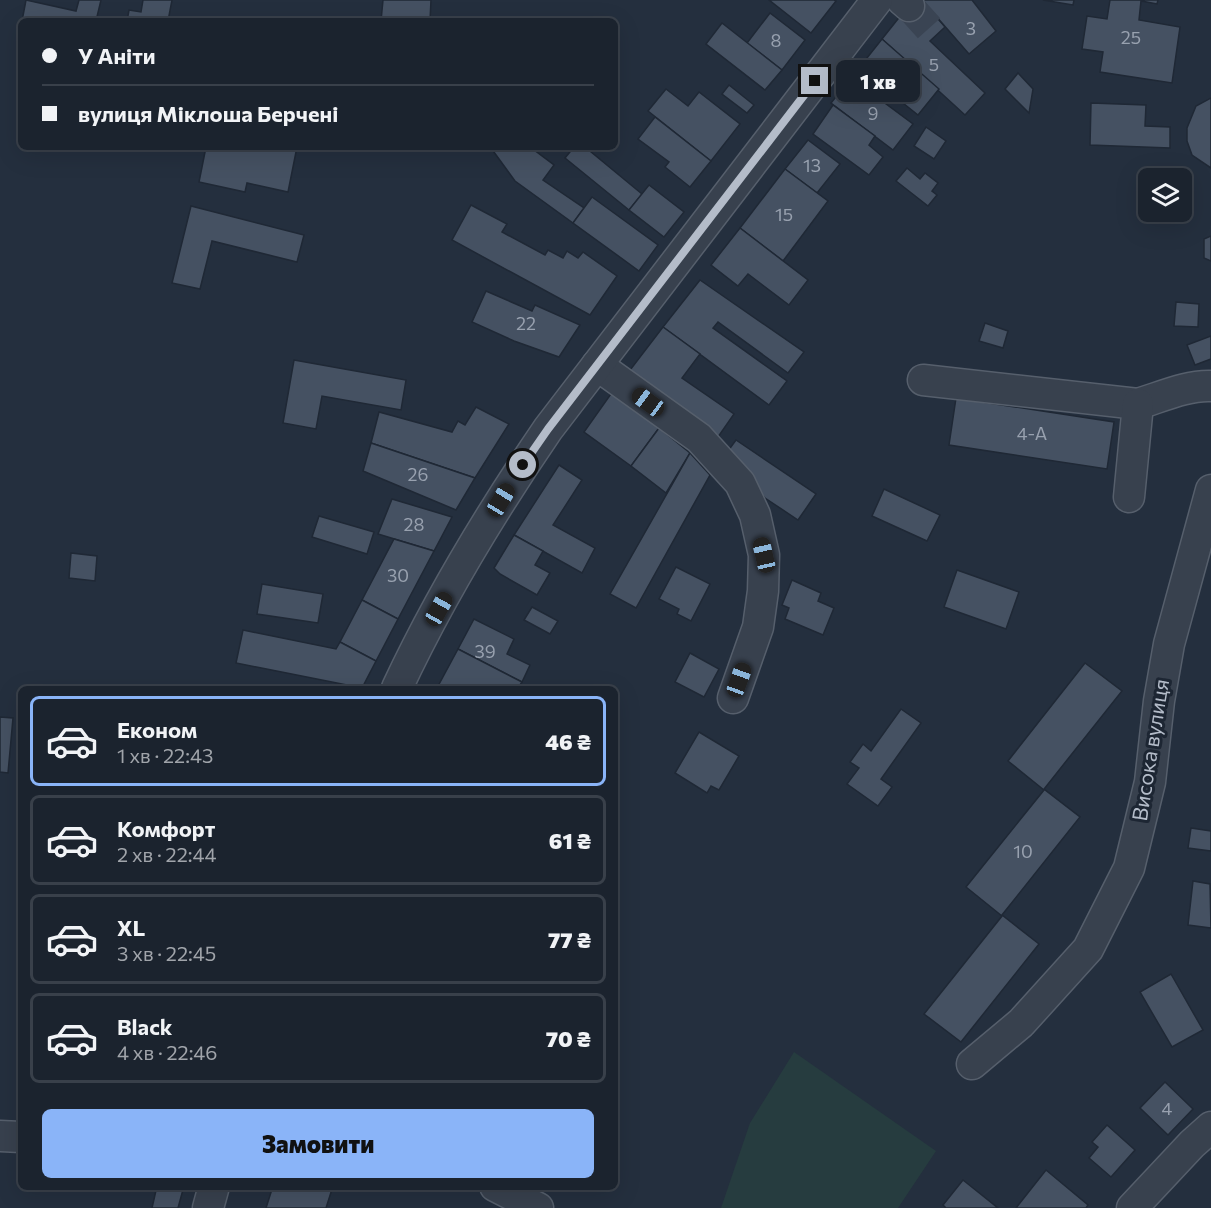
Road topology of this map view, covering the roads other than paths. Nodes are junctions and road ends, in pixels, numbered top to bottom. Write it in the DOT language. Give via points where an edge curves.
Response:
graph roads {
  1 [pos="877,0"];
  2 [pos="597,365"];
  3 [pos="923,380"];
  4 [pos="1211,386"];
  5 [pos="1138,404"];
  6 [pos="1211,490"];
  7 [pos="1129,497"];
  8 [pos="398,686"];
  9 [pos="733,698"];
  10 [pos="972,1064"];
  11 [pos="1211,1127"];
  12 [pos="0,1136"];
  13 [pos="18,1137"];
  14 [pos="213,1190"];
  15 [pos="503,1190"];
  16 [pos="208,1208"];
  17 [pos="538,1208"];
  18 [pos="1132,1208"];
  1 -- 2 [label="street"];
  2 -- 8 [label="street" via="511,483"];
  2 -- 9 [label="street" via="699,438 740,483 755,515 764,555 764,591 758,627"];
  3 -- 5 [label="street"];
  4 -- 5 [label="street"];
  5 -- 7 [label="street"];
  6 -- 10 [label="street, Висока вулиця" via="1172,633 1159,700 1150,783 1129,868 1088,949 1021,1023"];
  11 -- 18 [label="street"];
  12 -- 13 [label="street"];
  14 -- 16 [label="street"];
  15 -- 17 [label="street"];
}
